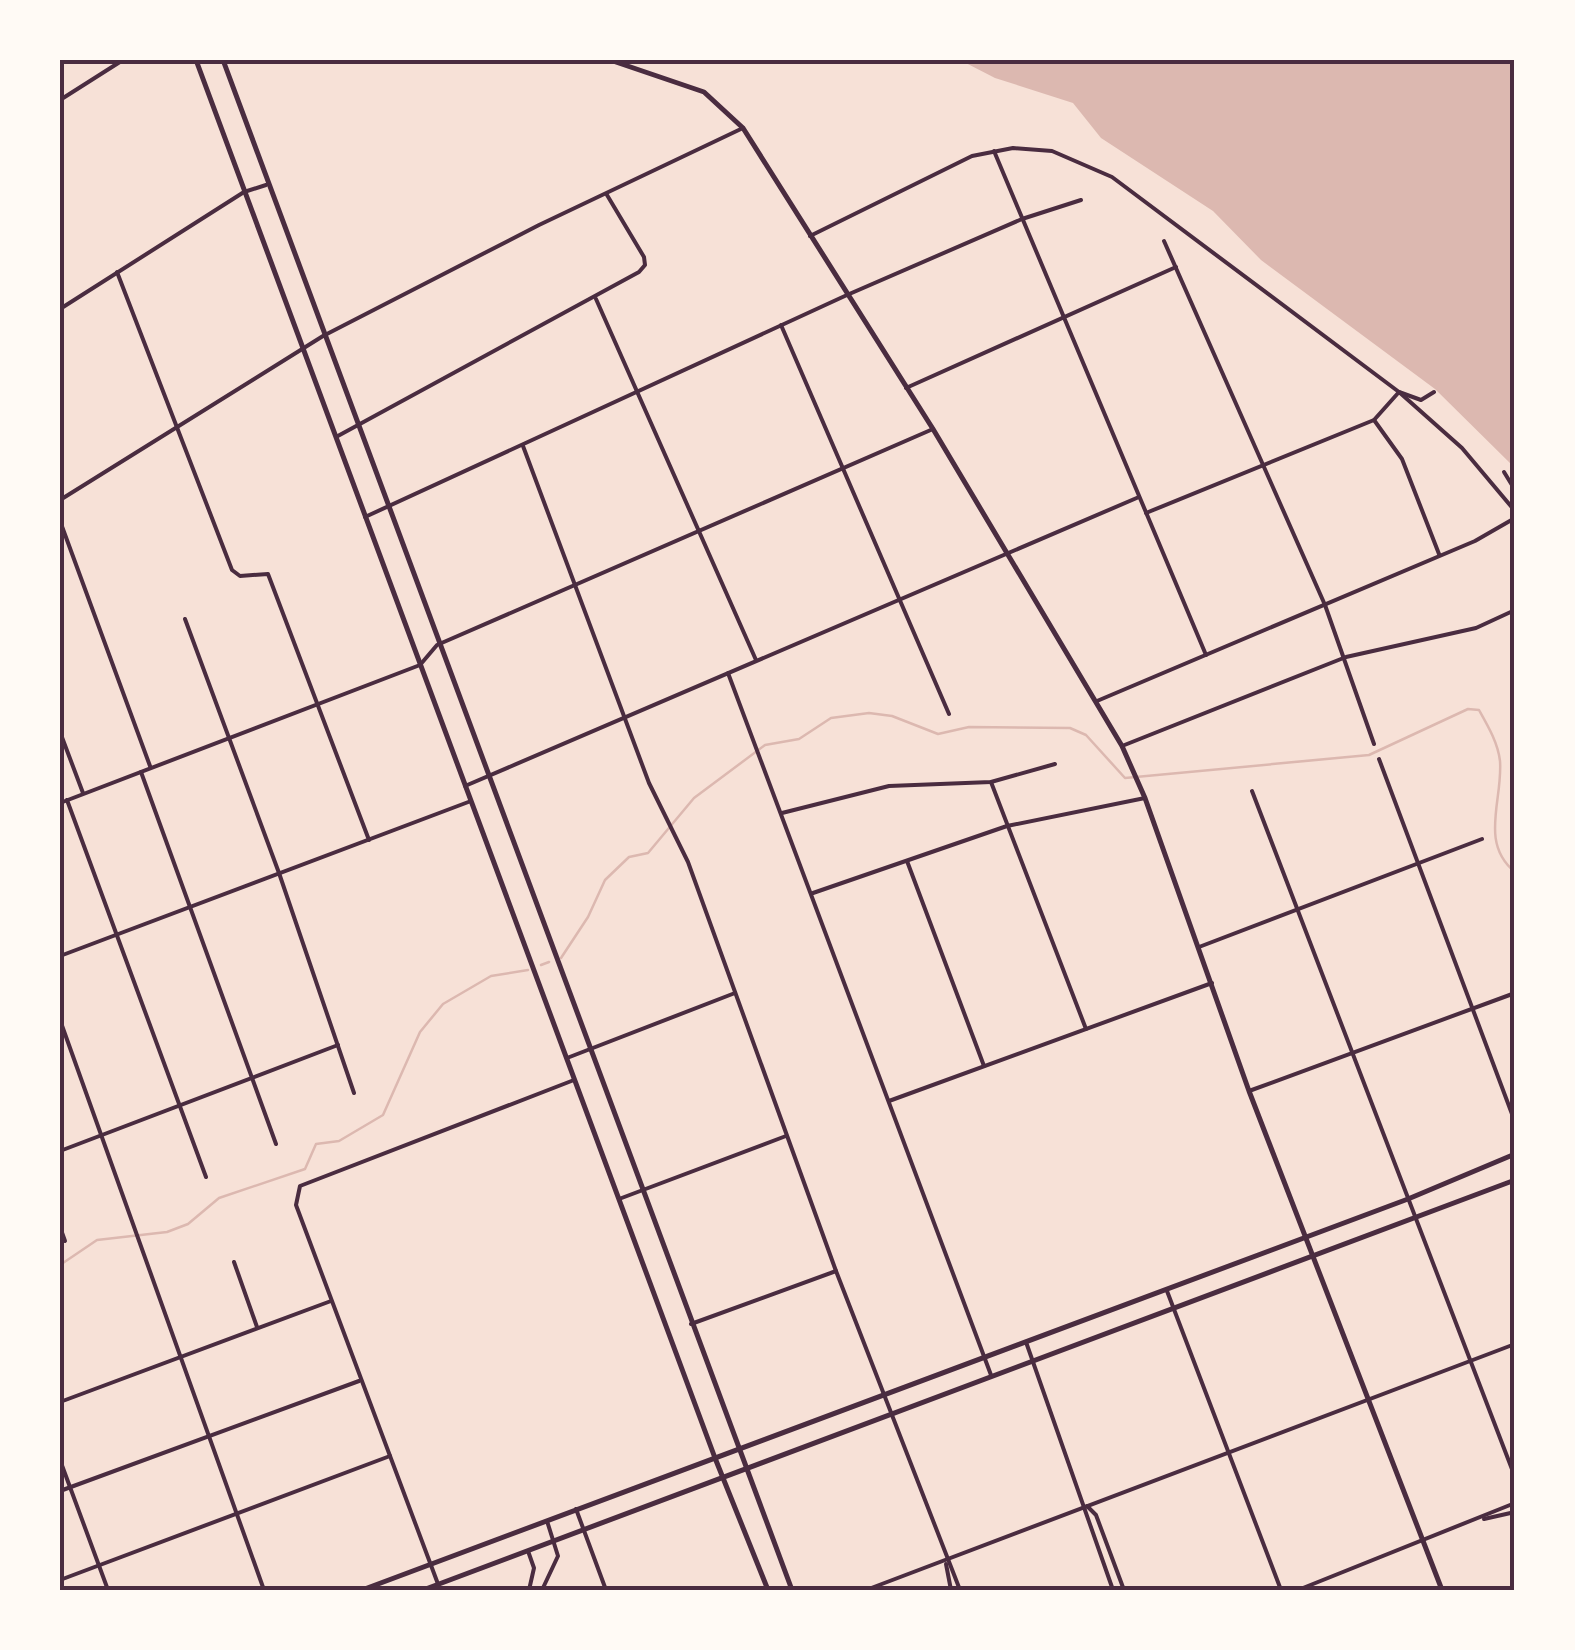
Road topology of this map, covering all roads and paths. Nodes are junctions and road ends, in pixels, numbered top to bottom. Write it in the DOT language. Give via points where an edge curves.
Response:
graph roads {
  1 [pos="123,60"];
  2 [pos="196,60"];
  3 [pos="222,60"];
  4 [pos="610,60"];
  5 [pos="60,100"];
  6 [pos="743,128"];
  7 [pos="994,150"];
  8 [pos="266,185"];
  9 [pos="244,192"];
  10 [pos="606,193"];
  11 [pos="1082,200"];
  12 [pos="1022,219"];
  13 [pos="810,236"];
  14 [pos="1164,241"];
  15 [pos="1176,268"];
  16 [pos="117,272"];
  17 [pos="847,295"];
  18 [pos="596,299"];
  19 [pos="60,309"];
  20 [pos="1063,318"];
  21 [pos="780,326"];
  22 [pos="324,336"];
  23 [pos="302,349"];
  24 [pos="906,388"];
  25 [pos="1399,392"];
  26 [pos="1434,392"];
  27 [pos="640,394"];
  28 [pos="1374,420"];
  29 [pos="175,428"];
  30 [pos="358,428"];
  31 [pos="933,429"];
  32 [pos="336,437"];
  33 [pos="522,446"];
  34 [pos="1264,464"];
  35 [pos="844,469"];
  36 [pos="1504,472"];
  37 [pos="1515,490"];
  38 [pos="1139,496"];
  39 [pos="60,500"];
  40 [pos="387,507"];
  41 [pos="1515,511"];
  42 [pos="1146,513"];
  43 [pos="365,517"];
  44 [pos="1515,518"];
  45 [pos="60,522"];
  46 [pos="698,533"];
  47 [pos="1006,554"];
  48 [pos="1440,554"];
  49 [pos="574,585"];
  50 [pos="898,600"];
  51 [pos="1325,605"];
  52 [pos="1515,610"];
  53 [pos="185,619"];
  54 [pos="437,644"];
  55 [pos="1206,655"];
  56 [pos="1346,657"];
  57 [pos="756,661"];
  58 [pos="420,665"];
  59 [pos="728,673"];
  60 [pos="1097,701"];
  61 [pos="318,704"];
  62 [pos="949,714"];
  63 [pos="624,718"];
  64 [pos="60,732"];
  65 [pos="230,738"];
  66 [pos="1374,744"];
  67 [pos="1122,746"];
  68 [pos="1379,759"];
  69 [pos="1054,764"];
  70 [pos="151,768"];
  71 [pos="141,772"];
  72 [pos="486,776"];
  73 [pos="991,782"];
  74 [pos="465,786"];
  75 [pos="1252,791"];
  76 [pos="83,794"];
  77 [pos="1145,798"];
  78 [pos="67,800"];
  79 [pos="471,801"];
  80 [pos="60,803"];
  81 [pos="782,813"];
  82 [pos="1007,826"];
  83 [pos="1482,839"];
  84 [pos="369,840"];
  85 [pos="907,860"];
  86 [pos="1420,862"];
  87 [pos="279,873"];
  88 [pos="814,893"];
  89 [pos="190,907"];
  90 [pos="1298,908"];
  91 [pos="116,936"];
  92 [pos="1198,946"];
  93 [pos="60,956"];
  94 [pos="1212,983"];
  95 [pos="735,993"];
  96 [pos="1515,993"];
  97 [pos="1473,1008"];
  98 [pos="60,1020"];
  99 [pos="1086,1029"];
  100 [pos="338,1045"];
  101 [pos="589,1050"];
  102 [pos="1353,1052"];
  103 [pos="566,1058"];
  104 [pos="984,1066"];
  105 [pos="253,1078"];
  106 [pos="574,1080"];
  107 [pos="1249,1091"];
  108 [pos="354,1093"];
  109 [pos="889,1101"];
  110 [pos="177,1106"];
  111 [pos="1515,1122"];
  112 [pos="103,1135"];
  113 [pos="786,1136"];
  114 [pos="276,1144"];
  115 [pos="60,1151"];
  116 [pos="1515,1154"];
  117 [pos="206,1177"];
  118 [pos="1515,1180"];
  119 [pos="642,1191"];
  120 [pos="1408,1198"];
  121 [pos="619,1199"];
  122 [pos="1416,1218"];
  123 [pos="60,1228"];
  124 [pos="1307,1234"];
  125 [pos="65,1240"];
  126 [pos="1316,1257"];
  127 [pos="234,1262"];
  128 [pos="836,1271"];
  129 [pos="1166,1288"];
  130 [pos="331,1301"];
  131 [pos="1174,1309"];
  132 [pos="691,1324"];
  133 [pos="257,1326"];
  134 [pos="1026,1342"];
  135 [pos="1515,1344"];
  136 [pos="180,1356"];
  137 [pos="984,1356"];
  138 [pos="1471,1360"];
  139 [pos="1033,1362"];
  140 [pos="992,1378"];
  141 [pos="359,1380"];
  142 [pos="883,1394"];
  143 [pos="1370,1397"];
  144 [pos="60,1402"];
  145 [pos="890,1416"];
  146 [pos="208,1436"];
  147 [pos="1228,1450"];
  148 [pos="738,1451"];
  149 [pos="390,1456"];
  150 [pos="715,1458"];
  151 [pos="60,1460"];
  152 [pos="747,1470"];
  153 [pos="1515,1477"];
  154 [pos="724,1479"];
  155 [pos="71,1487"];
  156 [pos="60,1491"];
  157 [pos="1515,1502"];
  158 [pos="1087,1506"];
  159 [pos="576,1510"];
  160 [pos="1515,1512"];
  161 [pos="236,1514"];
  162 [pos="546,1520"];
  163 [pos="1475,1522"];
  164 [pos="584,1531"];
  165 [pos="555,1541"];
  166 [pos="1423,1542"];
  167 [pos="528,1551"];
  168 [pos="945,1560"];
  169 [pos="432,1564"];
  170 [pos="98,1565"];
  171 [pos="60,1580"];
  172 [pos="438,1584"];
  173 [pos="108,1590"];
  174 [pos="264,1590"];
  175 [pos="362,1590"];
  176 [pos="423,1590"];
  177 [pos="529,1590"];
  178 [pos="542,1590"];
  179 [pos="606,1590"];
  180 [pos="768,1590"];
  181 [pos="792,1590"];
  182 [pos="866,1590"];
  183 [pos="951,1590"];
  184 [pos="960,1590"];
  185 [pos="1113,1590"];
  186 [pos="1124,1590"];
  187 [pos="1281,1590"];
  188 [pos="1298,1590"];
  189 [pos="1442,1590"];
  1 -- 5 [label="street"];
  2 -- 9 [label="street"];
  3 -- 8 [label="street"];
  4 -- 6 [label="street" via="704,92"];
  6 -- 10 [label="street"];
  6 -- 13 [label="street"];
  7 -- 12 [label="street"];
  7 -- 13 [label="street"];
  7 -- 25 [label="street" via="1052,151 1093,166"];
  8 -- 9 [label="street"];
  8 -- 22 [label="street"];
  9 -- 16 [label="street"];
  9 -- 23 [label="street"];
  10 -- 18 [label="street" via="645,266"];
  10 -- 22 [label="street"];
  11 -- 12 [label="street"];
  12 -- 17 [label="street"];
  12 -- 20 [label="street"];
  13 -- 17 [label="street"];
  14 -- 15 [label="street"];
  15 -- 20 [label="street"];
  15 -- 34 [label="street"];
  16 -- 19 [label="street"];
  16 -- 29 [label="street"];
  17 -- 21 [label="street"];
  17 -- 24 [label="street"];
  18 -- 27 [label="street"];
  18 -- 30 [label="street"];
  20 -- 24 [label="street"];
  20 -- 38 [label="street"];
  21 -- 27 [label="street"];
  21 -- 35 [label="street"];
  22 -- 23 [label="street"];
  22 -- 30 [label="street"];
  23 -- 29 [label="street"];
  23 -- 32 [label="street"];
  24 -- 31 [label="street"];
  25 -- 26 [label="street" via="1421,400"];
  25 -- 28 [label="street"];
  25 -- 41 [label="street" via="1462,448"];
  27 -- 33 [label="street"];
  27 -- 46 [label="street"];
  28 -- 34 [label="street"];
  28 -- 48 [label="street" via="1402,458"];
  29 -- 39 [label="street"];
  29 -- 61 [label="street" via="232,570 240,576 268,574"];
  30 -- 32 [label="street"];
  30 -- 40 [label="street"];
  31 -- 35 [label="street"];
  31 -- 47 [label="street"];
  32 -- 43 [label="street"];
  33 -- 40 [label="street"];
  33 -- 49 [label="street"];
  34 -- 42 [label="street"];
  34 -- 51 [label="street"];
  35 -- 46 [label="street"];
  35 -- 50 [label="street"];
  36 -- 37 [label="street"];
  38 -- 42 [label="street"];
  38 -- 47 [label="street"];
  40 -- 43 [label="street"];
  40 -- 54 [label="street"];
  42 -- 55 [label="street"];
  43 -- 58 [label="street"];
  44 -- 48 [label="street"];
  45 -- 70 [label="street"];
  46 -- 49 [label="street"];
  46 -- 57 [label="street"];
  47 -- 50 [label="street"];
  47 -- 60 [label="street"];
  48 -- 51 [label="street"];
  49 -- 54 [label="street"];
  49 -- 63 [label="street"];
  50 -- 57 [label="street"];
  50 -- 62 [label="street"];
  51 -- 55 [label="street"];
  51 -- 56 [label="street"];
  52 -- 56 [label="street" via="1476,628"];
  53 -- 65 [label="street"];
  54 -- 58 [label="street"];
  54 -- 72 [label="street"];
  55 -- 60 [label="street"];
  56 -- 66 [label="street"];
  56 -- 67 [label="street"];
  57 -- 59 [label="street"];
  58 -- 61 [label="street"];
  58 -- 74 [label="street"];
  59 -- 63 [label="street"];
  59 -- 81 [label="street"];
  60 -- 67 [label="street"];
  61 -- 65 [label="street"];
  61 -- 84 [label="street"];
  63 -- 72 [label="street"];
  63 -- 95 [label="street" via="688,862"];
  64 -- 76 [label="street"];
  65 -- 70 [label="street"];
  65 -- 87 [label="street"];
  67 -- 77 [label="street"];
  68 -- 86 [label="street"];
  69 -- 73 [label="street"];
  70 -- 71 [label="street"];
  71 -- 76 [label="street"];
  71 -- 89 [label="street"];
  72 -- 74 [label="street"];
  72 -- 101 [label="street"];
  73 -- 81 [label="street" via="888,786"];
  73 -- 82 [label="street"];
  74 -- 79 [label="street"];
  75 -- 90 [label="street"];
  76 -- 78 [label="street"];
  77 -- 82 [label="street"];
  77 -- 92 [label="street"];
  78 -- 80 [label="street"];
  78 -- 91 [label="street"];
  79 -- 84 [label="street"];
  79 -- 103 [label="street"];
  81 -- 88 [label="street"];
  82 -- 85 [label="street"];
  82 -- 99 [label="street"];
  83 -- 86 [label="street"];
  84 -- 87 [label="street"];
  85 -- 88 [label="street"];
  85 -- 104 [label="street"];
  86 -- 90 [label="street"];
  86 -- 97 [label="street"];
  87 -- 89 [label="street"];
  87 -- 100 [label="street"];
  88 -- 109 [label="street"];
  89 -- 91 [label="street"];
  89 -- 105 [label="street"];
  90 -- 92 [label="street"];
  90 -- 102 [label="street"];
  91 -- 93 [label="street"];
  91 -- 110 [label="street"];
  92 -- 94 [label="street"];
  94 -- 99 [label="street"];
  94 -- 107 [label="street"];
  95 -- 101 [label="street"];
  95 -- 113 [label="street"];
  96 -- 97 [label="street"];
  97 -- 102 [label="street"];
  97 -- 111 [label="street"];
  98 -- 112 [label="street"];
  99 -- 104 [label="street"];
  100 -- 105 [label="street"];
  100 -- 108 [label="street"];
  101 -- 103 [label="street"];
  101 -- 119 [label="street"];
  102 -- 107 [label="street"];
  102 -- 120 [label="street"];
  103 -- 106 [label="street"];
  104 -- 109 [label="street"];
  105 -- 110 [label="street"];
  105 -- 114 [label="street"];
  106 -- 121 [label="street"];
  106 -- 130 [label="street" via="300,1186 296,1195"];
  107 -- 124 [label="street"];
  109 -- 137 [label="street"];
  110 -- 112 [label="street"];
  110 -- 117 [label="street"];
  112 -- 115 [label="street"];
  112 -- 136 [label="street"];
  113 -- 119 [label="street"];
  113 -- 128 [label="street"];
  116 -- 120 [label="street"];
  118 -- 122 [label="street"];
  119 -- 121 [label="street"];
  119 -- 132 [label="street"];
  120 -- 122 [label="street"];
  120 -- 124 [label="street"];
  121 -- 150 [label="street"];
  122 -- 126 [label="street"];
  122 -- 138 [label="street"];
  123 -- 125 [label="street"];
  124 -- 126 [label="street"];
  124 -- 129 [label="street"];
  126 -- 131 [label="street"];
  126 -- 143 [label="street"];
  127 -- 133 [label="street"];
  128 -- 132 [label="street"];
  128 -- 142 [label="street"];
  129 -- 131 [label="street"];
  129 -- 134 [label="street"];
  130 -- 133 [label="street"];
  130 -- 141 [label="street"];
  131 -- 139 [label="street"];
  131 -- 147 [label="street"];
  132 -- 148 [label="street"];
  133 -- 136 [label="street"];
  134 -- 137 [label="street"];
  134 -- 139 [label="street"];
  135 -- 138 [label="street"];
  136 -- 144 [label="street"];
  136 -- 146 [label="street"];
  137 -- 140 [label="street"];
  137 -- 142 [label="street"];
  138 -- 143 [label="street"];
  138 -- 153 [label="street"];
  139 -- 140 [label="street"];
  139 -- 158 [label="street"];
  140 -- 145 [label="street"];
  141 -- 146 [label="street"];
  141 -- 149 [label="street"];
  142 -- 145 [label="street"];
  142 -- 148 [label="street"];
  143 -- 147 [label="street"];
  143 -- 166 [label="street"];
  145 -- 152 [label="street"];
  145 -- 168 [label="street"];
  146 -- 155 [label="street"];
  146 -- 161 [label="street"];
  147 -- 158 [label="street"];
  147 -- 187 [label="street"];
  148 -- 150 [label="street"];
  148 -- 152 [label="street"];
  149 -- 161 [label="street"];
  149 -- 169 [label="street"];
  150 -- 154 [label="street"];
  150 -- 159 [label="street"];
  151 -- 155 [label="street"];
  152 -- 154 [label="street"];
  152 -- 181 [label="street"];
  154 -- 164 [label="street"];
  154 -- 180 [label="street"];
  155 -- 156 [label="street"];
  155 -- 170 [label="street"];
  157 -- 163 [label="street"];
  158 -- 168 [label="street"];
  158 -- 185 [label="street"];
  158 -- 186 [label="street"];
  159 -- 162 [label="street"];
  159 -- 164 [label="street"];
  160 -- 163 [label="street"];
  161 -- 170 [label="street"];
  161 -- 174 [label="street"];
  162 -- 165 [label="street"];
  162 -- 169 [label="street"];
  163 -- 166 [label="street"];
  164 -- 165 [label="street"];
  164 -- 179 [label="street"];
  165 -- 167 [label="street"];
  165 -- 178 [label="street" via="555,1568"];
  166 -- 188 [label="street"];
  166 -- 189 [label="street"];
  167 -- 172 [label="street"];
  167 -- 177 [label="street" via="534,1568"];
  168 -- 182 [label="street"];
  168 -- 183 [label="street"];
  168 -- 184 [label="street"];
  169 -- 172 [label="street"];
  169 -- 175 [label="street"];
  170 -- 171 [label="street"];
  170 -- 173 [label="street"];
  172 -- 176 [label="street"];
}
